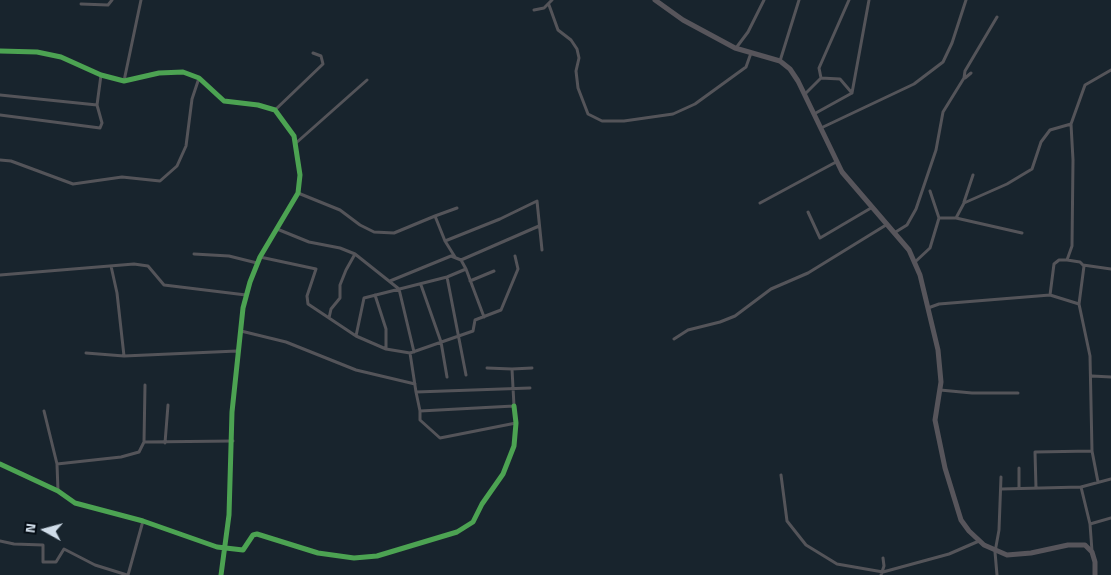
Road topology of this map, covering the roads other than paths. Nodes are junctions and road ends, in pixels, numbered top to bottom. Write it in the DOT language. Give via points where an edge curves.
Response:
graph roads {
  1 [pos="112,0"];
  2 [pos="141,0"];
  3 [pos="552,0"];
  4 [pos="655,0"];
  5 [pos="764,0"];
  6 [pos="800,0"];
  7 [pos="849,0"];
  8 [pos="869,0"];
  9 [pos="966,0"];
  10 [pos="81,4"];
  11 [pos="549,5"];
  12 [pos="534,10"];
  13 [pos="997,17"];
  14 [pos="735,48"];
  15 [pos="0,51"];
  16 [pos="314,53"];
  17 [pos="751,53"];
  18 [pos="780,61"];
  19 [pos="1111,70"];
  20 [pos="971,73"];
  21 [pos="102,75"];
  22 [pos="199,78"];
  23 [pos="821,78"];
  24 [pos="964,78"];
  25 [pos="366,80"];
  26 [pos="124,81"];
  27 [pos="805,94"];
  28 [pos="852,94"];
  29 [pos="0,95"];
  30 [pos="97,105"];
  31 [pos="275,110"];
  32 [pos="814,114"];
  33 [pos="0,115"];
  34 [pos="1071,124"];
  35 [pos="821,128"];
  36 [pos="296,143"];
  37 [pos="0,160"];
  38 [pos="836,162"];
  39 [pos="973,175"];
  40 [pos="930,191"];
  41 [pos="298,193"];
  42 [pos="760,203"];
  43 [pos="964,203"];
  44 [pos="457,208"];
  45 [pos="871,208"];
  46 [pos="808,212"];
  47 [pos="435,216"];
  48 [pos="939,218"];
  49 [pos="956,218"];
  50 [pos="886,225"];
  51 [pos="539,226"];
  52 [pos="277,229"];
  53 [pos="894,233"];
  54 [pos="1022,233"];
  55 [pos="445,241"];
  56 [pos="542,250"];
  57 [pos="194,254"];
  58 [pos="355,254"];
  59 [pos="515,256"];
  60 [pos="260,257"];
  61 [pos="456,258"];
  62 [pos="461,260"];
  63 [pos="1067,260"];
  64 [pos="915,262"];
  65 [pos="258,263"];
  66 [pos="1083,265"];
  67 [pos="111,266"];
  68 [pos="466,269"];
  69 [pos="1111,269"];
  70 [pos="494,271"];
  71 [pos="0,275"];
  72 [pos="447,277"];
  73 [pos="390,281"];
  74 [pos="470,281"];
  75 [pos="421,284"];
  76 [pos="399,289"];
  77 [pos="1050,294"];
  78 [pos="246,295"];
  79 [pos="375,295"];
  80 [pos="1079,304"];
  81 [pos="928,308"];
  82 [pos="484,317"];
  83 [pos="329,318"];
  84 [pos="241,332"];
  85 [pos="460,335"];
  86 [pos="356,336"];
  87 [pos="674,339"];
  88 [pos="441,342"];
  89 [pos="386,349"];
  90 [pos="237,351"];
  91 [pos="412,353"];
  92 [pos="86,354"];
  93 [pos="124,356"];
  94 [pos="487,368"];
  95 [pos="532,368"];
  96 [pos="512,369"];
  97 [pos="466,375"];
  98 [pos="1092,376"];
  99 [pos="1111,376"];
  100 [pos="447,377"];
  101 [pos="415,384"];
  102 [pos="145,385"];
  103 [pos="530,388"];
  104 [pos="513,389"];
  105 [pos="940,390"];
  106 [pos="416,392"];
  107 [pos="1018,393"];
  108 [pos="168,405"];
  109 [pos="514,406"];
  110 [pos="44,411"];
  111 [pos="420,411"];
  112 [pos="516,424"];
  113 [pos="232,440"];
  114 [pos="144,442"];
  115 [pos="164,443"];
  116 [pos="1092,451"];
  117 [pos="0,464"];
  118 [pos="57,464"];
  119 [pos="1019,468"];
  120 [pos="781,475"];
  121 [pos="1001,477"];
  122 [pos="1111,479"];
  123 [pos="1098,482"];
  124 [pos="1081,486"];
  125 [pos="1019,488"];
  126 [pos="1036,488"];
  127 [pos="1001,489"];
  128 [pos="58,491"];
  129 [pos="1111,518"];
  130 [pos="143,521"];
  131 [pos="1090,524"];
  132 [pos="0,541"];
  133 [pos="979,541"];
  134 [pos="224,548"];
  135 [pos="994,552"];
  136 [pos="1092,552"];
  137 [pos="883,558"];
  138 [pos="882,573"];
  139 [pos="128,575"];
  140 [pos="222,575"];
  141 [pos="997,575"];
  142 [pos="1095,575"];
  1 -- 10 [label="street" via="108,5"];
  2 -- 26 [label="street"];
  3 -- 11 [label="street"];
  4 -- 14 [label="main road" via="683,20"];
  5 -- 14 [label="street" via="748,32"];
  6 -- 18 [label="street"];
  7 -- 23 [label="street" via="819,68"];
  8 -- 28 [label="street"];
  9 -- 35 [label="street" via="943,62 914,84"];
  11 -- 12 [label="street"];
  11 -- 17 [label="street" via="558,30 577,49 578,88 588,114 602,121 673,114 695,104 746,67"];
  13 -- 24 [label="street" via="964,71"];
  14 -- 17 [label="main road"];
  15 -- 21 [label="street" via="37,52 61,57"];
  16 -- 31 [label="street" via="321,56 323,64"];
  17 -- 18 [label="main road"];
  18 -- 27 [label="main road" via="790,69"];
  19 -- 34 [label="street" via="1085,85"];
  20 -- 24 [label="street"];
  21 -- 26 [label="street"];
  21 -- 30 [label="street"];
  22 -- 26 [label="street" via="183,72 159,73"];
  22 -- 31 [label="street" via="224,102"];
  22 -- 37 [label="street" via="192,99 186,146 177,166 160,181 122,177 73,184"];
  23 -- 27 [label="street"];
  23 -- 28 [label="street" via="840,79"];
  24 -- 53 [label="street" via="943,112 936,150 916,209 907,225"];
  25 -- 36 [label="street"];
  27 -- 32 [label="main road"];
  28 -- 32 [label="street"];
  29 -- 30 [label="street"];
  30 -- 33 [label="street" via="102,123 100,128"];
  31 -- 36 [label="street" via="285,121"];
  32 -- 35 [label="main road"];
  34 -- 43 [label="street" via="1050,130 1041,142 1032,169"];
  34 -- 63 [label="street" via="1072,246"];
  35 -- 38 [label="main road"];
  36 -- 41 [label="street" via="300,175"];
  38 -- 42 [label="street"];
  38 -- 45 [label="main road"];
  39 -- 43 [label="street"];
  40 -- 48 [label="street"];
  41 -- 47 [label="street" via="340,210 374,232 394,233"];
  41 -- 52 [label="street"];
  43 -- 49 [label="street"];
  44 -- 47 [label="street"];
  45 -- 46 [label="street" via="820,238"];
  45 -- 50 [label="main road"];
  47 -- 55 [label="street"];
  48 -- 49 [label="street"];
  48 -- 64 [label="street" via="930,248"];
  49 -- 54 [label="street"];
  50 -- 53 [label="main road"];
  50 -- 87 [label="street" via="808,273 770,289 735,316 688,330"];
  51 -- 55 [label="street" via="537,201"];
  51 -- 56 [label="street"];
  51 -- 62 [label="street"];
  52 -- 58 [label="street" via="309,242"];
  52 -- 60 [label="street"];
  53 -- 64 [label="main road"];
  55 -- 61 [label="street"];
  57 -- 65 [label="street" via="229,256"];
  58 -- 73 [label="street"];
  58 -- 83 [label="street" via="340,286 340,298 331,309"];
  59 -- 82 [label="street" via="518,269 500,310"];
  60 -- 65 [label="street"];
  60 -- 83 [label="street" via="316,269 307,296 308,304"];
  61 -- 62 [label="street"];
  61 -- 73 [label="street" via="451,256"];
  62 -- 68 [label="street"];
  63 -- 66 [label="street"];
  63 -- 77 [label="street" via="1054,264"];
  64 -- 81 [label="main road"];
  65 -- 78 [label="street"];
  66 -- 69 [label="street"];
  66 -- 80 [label="street"];
  67 -- 71 [label="street"];
  67 -- 78 [label="street" via="148,266 164,285"];
  67 -- 93 [label="street"];
  68 -- 72 [label="street"];
  68 -- 74 [label="street"];
  70 -- 74 [label="street"];
  72 -- 75 [label="street"];
  72 -- 85 [label="street"];
  73 -- 76 [label="street"];
  74 -- 82 [label="street"];
  75 -- 76 [label="street"];
  75 -- 88 [label="street"];
  76 -- 79 [label="street"];
  76 -- 91 [label="street"];
  77 -- 80 [label="street"];
  77 -- 81 [label="street" via="939,304"];
  78 -- 84 [label="street"];
  79 -- 86 [label="street" via="364,298"];
  79 -- 89 [label="street" via="386,329"];
  80 -- 98 [label="street"];
  81 -- 105 [label="main road" via="938,350"];
  82 -- 85 [label="street" via="475,320 473,331"];
  83 -- 86 [label="street"];
  84 -- 90 [label="street"];
  84 -- 101 [label="street" via="286,342 356,370"];
  85 -- 88 [label="street"];
  85 -- 97 [label="street"];
  86 -- 89 [label="street"];
  88 -- 91 [label="street"];
  88 -- 100 [label="street"];
  89 -- 91 [label="street"];
  90 -- 93 [label="street"];
  90 -- 113 [label="street"];
  91 -- 101 [label="street"];
  92 -- 93 [label="street"];
  94 -- 96 [label="street"];
  95 -- 96 [label="street"];
  96 -- 104 [label="street"];
  98 -- 99 [label="street"];
  98 -- 116 [label="street"];
  101 -- 106 [label="street"];
  102 -- 114 [label="street"];
  103 -- 104 [label="street"];
  104 -- 106 [label="street"];
  104 -- 109 [label="street"];
  105 -- 107 [label="street"];
  105 -- 133 [label="main road" via="936,420 945,468 961,520"];
  106 -- 111 [label="street"];
  108 -- 115 [label="street"];
  109 -- 111 [label="street"];
  109 -- 112 [label="street"];
  110 -- 118 [label="street"];
  111 -- 112 [label="street" via="420,420 440,438"];
  112 -- 134 [label="street" via="514,446 503,474 473,522 457,532 400,551 354,558 300,549 256,534 243,550"];
  113 -- 115 [label="street"];
  113 -- 134 [label="street" via="229,515"];
  114 -- 115 [label="street"];
  114 -- 118 [label="street" via="139,452"];
  116 -- 123 [label="street"];
  116 -- 126 [label="street" via="1035,452"];
  117 -- 128 [label="street"];
  118 -- 128 [label="street"];
  119 -- 125 [label="street"];
  120 -- 138 [label="street" via="788,521 806,545 837,564"];
  121 -- 127 [label="street"];
  122 -- 123 [label="street"];
  123 -- 124 [label="street"];
  124 -- 126 [label="street"];
  124 -- 131 [label="street"];
  125 -- 126 [label="street"];
  125 -- 127 [label="street"];
  127 -- 135 [label="street" via="999,530"];
  128 -- 130 [label="street" via="75,503"];
  129 -- 131 [label="street"];
  130 -- 134 [label="street"];
  130 -- 139 [label="street"];
  131 -- 136 [label="street"];
  132 -- 139 [label="street" via="42,545 43,562 56,562 64,548 95,565"];
  133 -- 135 [label="main road"];
  133 -- 138 [label="street" via="949,554"];
  134 -- 140 [label="street"];
  135 -- 136 [label="main road" via="1007,555 1077,544 1085,545"];
  135 -- 141 [label="street"];
  136 -- 142 [label="main road"];
  137 -- 138 [label="street"];
}
